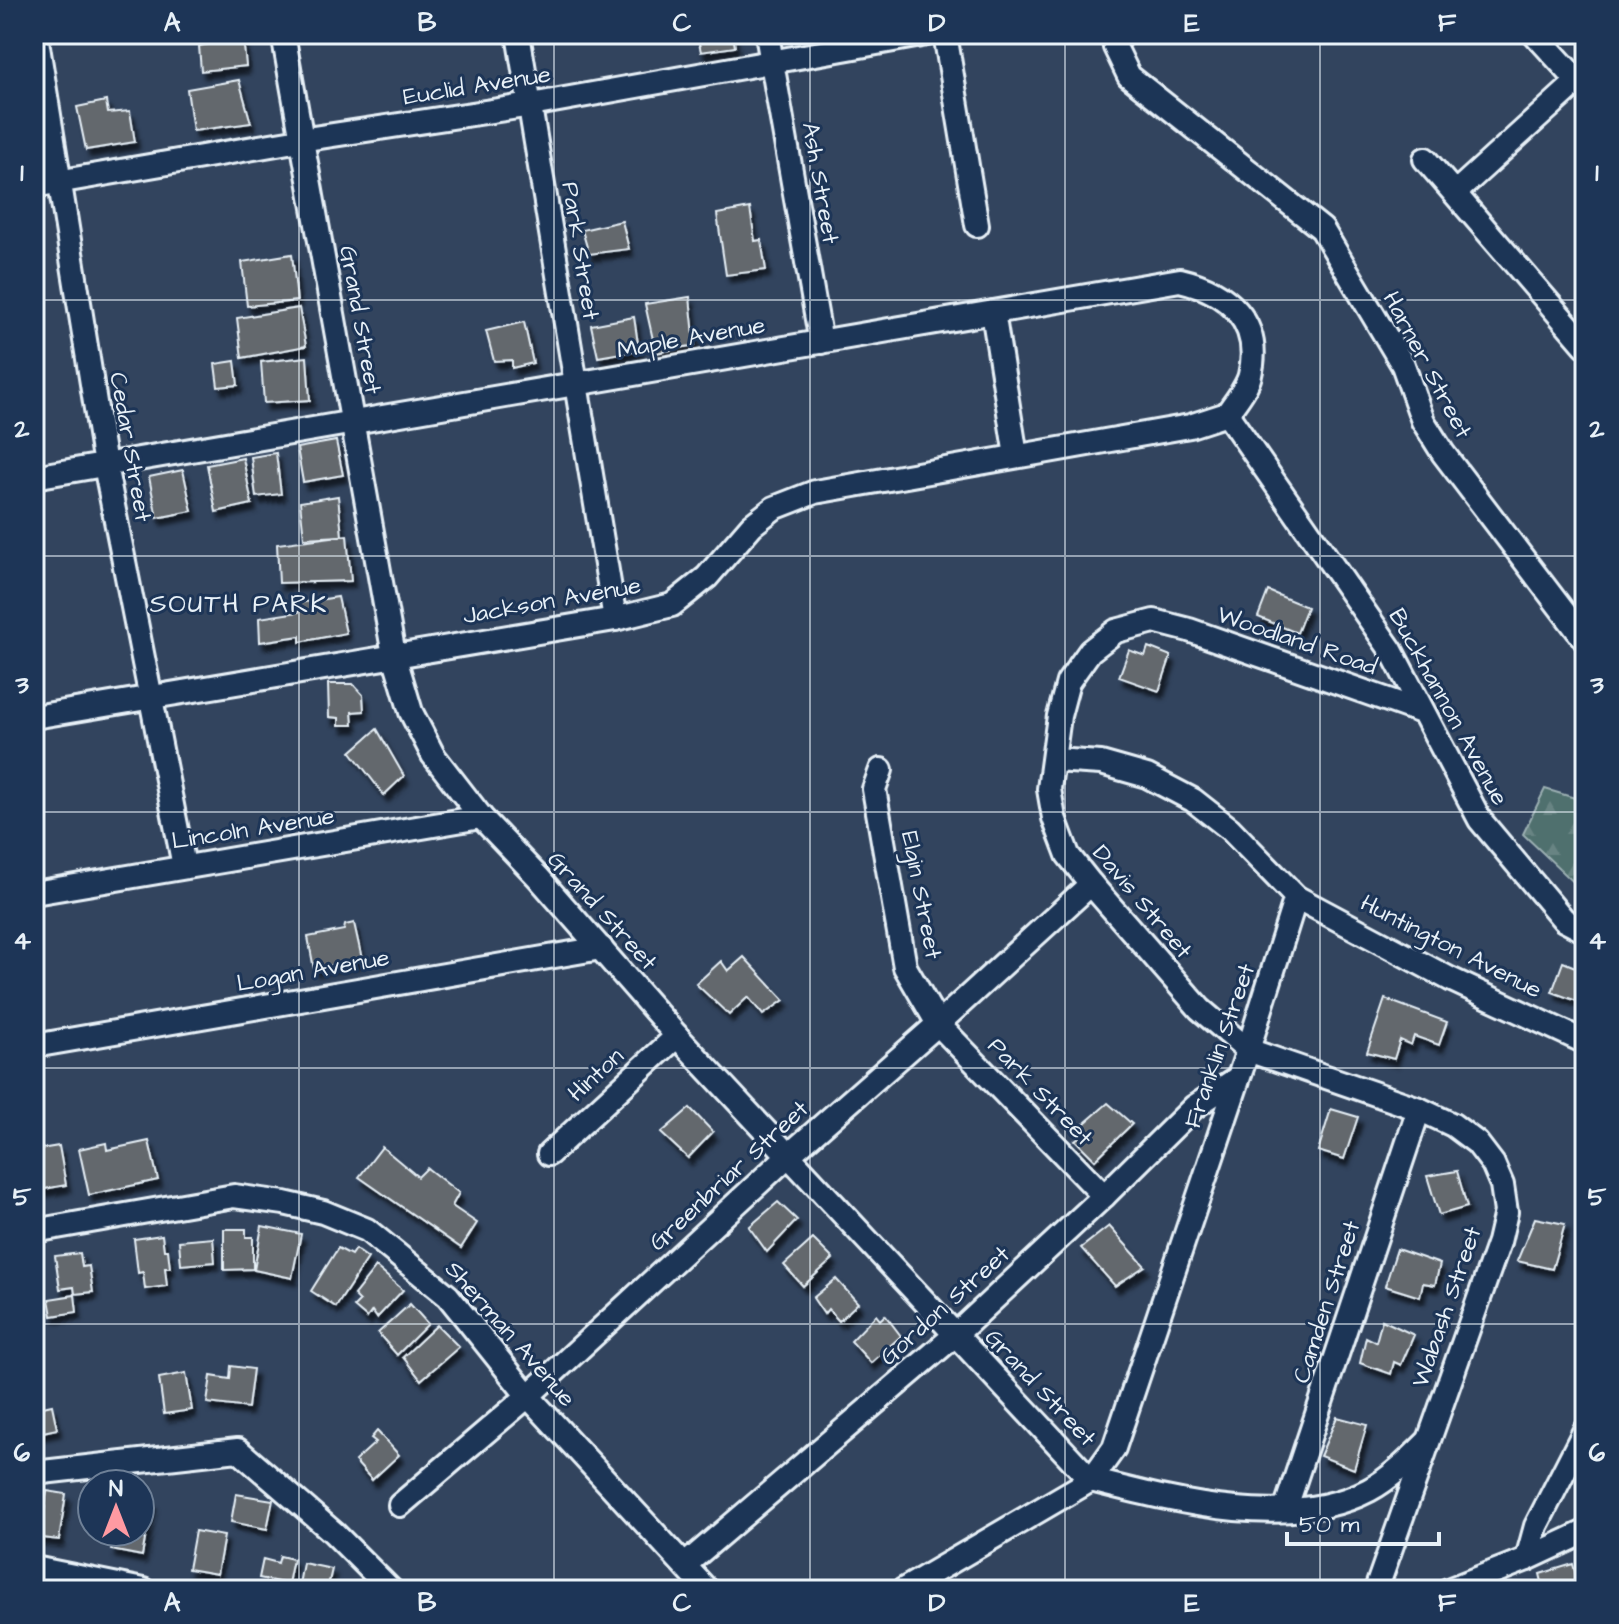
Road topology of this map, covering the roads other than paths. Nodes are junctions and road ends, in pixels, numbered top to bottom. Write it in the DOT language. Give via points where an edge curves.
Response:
graph roads {
  1 [pos="36,34"];
  2 [pos="283,34"];
  3 [pos="518,34"];
  4 [pos="767,34"];
  5 [pos="927,34"];
  6 [pos="945,34"];
  7 [pos="1113,34"];
  8 [pos="1535,34"];
  9 [pos="771,61"];
  10 [pos="1581,85"];
  11 [pos="531,105"];
  12 [pos="300,140"];
  13 [pos="1425,159"];
  14 [pos="61,181"];
  15 [pos="34,186"];
  16 [pos="1455,193"];
  17 [pos="977,225"];
  18 [pos="993,312"];
  19 [pos="821,342"];
  20 [pos="1585,345"];
  21 [pos="575,386"];
  22 [pos="1227,414"];
  23 [pos="352,420"];
  24 [pos="1016,456"];
  25 [pos="105,465"];
  26 [pos="34,477"];
  27 [pos="615,619"];
  28 [pos="1154,621"];
  29 [pos="1585,640"];
  30 [pos="394,655"];
  31 [pos="150,697"];
  32 [pos="1422,712"];
  33 [pos="34,717"];
  34 [pos="1054,760"];
  35 [pos="881,770"];
  36 [pos="481,817"];
  37 [pos="184,866"];
  38 [pos="1091,884"];
  39 [pos="34,893"];
  40 [pos="1296,897"];
  41 [pos="1585,931"];
  42 [pos="601,948"];
  43 [pos="938,1024"];
  44 [pos="677,1036"];
  45 [pos="1585,1042"];
  46 [pos="34,1046"];
  47 [pos="1248,1050"];
  48 [pos="1235,1080"];
  49 [pos="1419,1109"];
  50 [pos="549,1154"];
  51 [pos="789,1155"];
  52 [pos="1104,1196"];
  53 [pos="34,1231"];
  54 [pos="955,1335"];
  55 [pos="528,1396"];
  56 [pos="1585,1430"];
  57 [pos="1427,1442"];
  58 [pos="34,1473"];
  59 [pos="1091,1480"];
  60 [pos="400,1505"];
  61 [pos="1285,1510"];
  62 [pos="1585,1532"];
  63 [pos="1527,1559"];
  64 [pos="685,1565"];
  65 [pos="34,1568"];
  66 [pos="143,1590"];
  67 [pos="391,1590"];
  68 [pos="707,1590"];
  69 [pos="903,1590"];
  70 [pos="1376,1590"];
  71 [pos="1448,1590"];
  1 -- 14 [label="street, Cedar Street"];
  2 -- 12 [label="street, Grand Street"];
  3 -- 11 [label="street, Park Street"];
  4 -- 9 [label="street, Ash Street"];
  5 -- 9 [label="street, Euclid Avenue"];
  6 -- 17 [label="street"];
  7 -- 29 [label="street, Harner Street" via="1129,76 1322,229 1403,365 1423,421 1443,453"];
  8 -- 10 [label="street"];
  9 -- 11 [label="street, Euclid Avenue"];
  9 -- 19 [label="street, Ash Street"];
  10 -- 16 [label="street"];
  11 -- 12 [label="street, Euclid Avenue"];
  11 -- 21 [label="street, Park Street"];
  12 -- 14 [label="street, Euclid Avenue"];
  12 -- 23 [label="street, Grand Street"];
  13 -- 16 [label="street"];
  14 -- 15 [label="street, Euclid Avenue"];
  14 -- 25 [label="street, Cedar Street"];
  16 -- 20 [label="street"];
  18 -- 19 [label="street, Maple Avenue"];
  18 -- 22 [label="street, Maple Avenue" via="1180,280 1203,286 1226,298 1247,325 1250,377"];
  18 -- 24 [label="street"];
  19 -- 21 [label="street, Maple Avenue"];
  21 -- 23 [label="street, Maple Avenue"];
  21 -- 27 [label="street, Park Street"];
  22 -- 24 [label="street, Jackson Avenue" via="1190,426"];
  22 -- 32 [label="street, Buckhannon Avenue" via="1391,650"];
  23 -- 25 [label="street, Maple Avenue"];
  23 -- 30 [label="street, Grand Street"];
  24 -- 27 [label="street, Jackson Avenue" via="815,492 774,508 672,605"];
  25 -- 26 [label="street, Maple Avenue"];
  25 -- 31 [label="street, Cedar Street"];
  27 -- 30 [label="street, Jackson Avenue"];
  28 -- 32 [label="street, Woodland Road"];
  28 -- 34 [label="street, Davis Street" via="1116,631 1090,651 1068,682"];
  30 -- 31 [label="street, Jackson Avenue"];
  30 -- 36 [label="street, Grand Street" via="411,712 433,755"];
  31 -- 33 [label="street, Jackson Avenue"];
  31 -- 37 [label="street, Cedar Street"];
  32 -- 41 [label="street, Buckhannon Avenue" via="1480,820 1564,920"];
  34 -- 38 [label="street, Davis Street" via="1049,789 1054,818 1068,855"];
  34 -- 40 [label="street" via="1135,772 1193,800 1230,829"];
  35 -- 43 [label="street, Elgin Street" via="874,789 905,967"];
  36 -- 37 [label="street, Lincoln Avenue"];
  36 -- 42 [label="street, Grand Street"];
  37 -- 39 [label="street, Lincoln Avenue"];
  38 -- 43 [label="street, Greenbriar Street"];
  38 -- 47 [label="street, Davis Street" via="1200,1009"];
  40 -- 45 [label="street, Huntington Avenue" via="1450,979"];
  40 -- 47 [label="street, Franklin Street"];
  42 -- 44 [label="street, Grand Street"];
  42 -- 46 [label="street, Logan Avenue"];
  43 -- 51 [label="street, Greenbriar Street"];
  43 -- 52 [label="street, Park Street"];
  44 -- 50 [label="street, Hinton"];
  44 -- 51 [label="street, Grand Street"];
  47 -- 48 [label="street, Franklin Street"];
  47 -- 49 [label="street, Wabash Street"];
  48 -- 52 [label="street, Gordon Street" via="1194,1107"];
  48 -- 59 [label="street, Franklin Street" via="1114,1448"];
  49 -- 57 [label="street, Wabash Street" via="1477,1143 1502,1185 1506,1212"];
  49 -- 61 [label="street, Camden Street"];
  51 -- 54 [label="street, Grand Street"];
  51 -- 55 [label="street, Greenbriar Street"];
  52 -- 54 [label="street, Gordon Street"];
  53 -- 55 [label="street, Sherman Avenue" via="234,1196 323,1212 367,1230 448,1296"];
  54 -- 59 [label="street, Grand Street"];
  54 -- 64 [label="street, Gordon Street"];
  55 -- 60 [label="street, Greenbriar Street"];
  55 -- 64 [label="street, Sherman Avenue"];
  56 -- 63 [label="street" via="1536,1526"];
  57 -- 61 [label="street" via="1371,1489 1332,1505"];
  57 -- 70 [label="street, Wabash Street"];
  58 -- 67 [label="street" via="238,1450"];
  59 -- 61 [label="street" via="1216,1506"];
  59 -- 69 [label="street, Grand Street"];
  62 -- 63 [label="street"];
  63 -- 71 [label="street"];
  64 -- 68 [label="street, Sherman Avenue"];
  65 -- 66 [label="street"];
}
